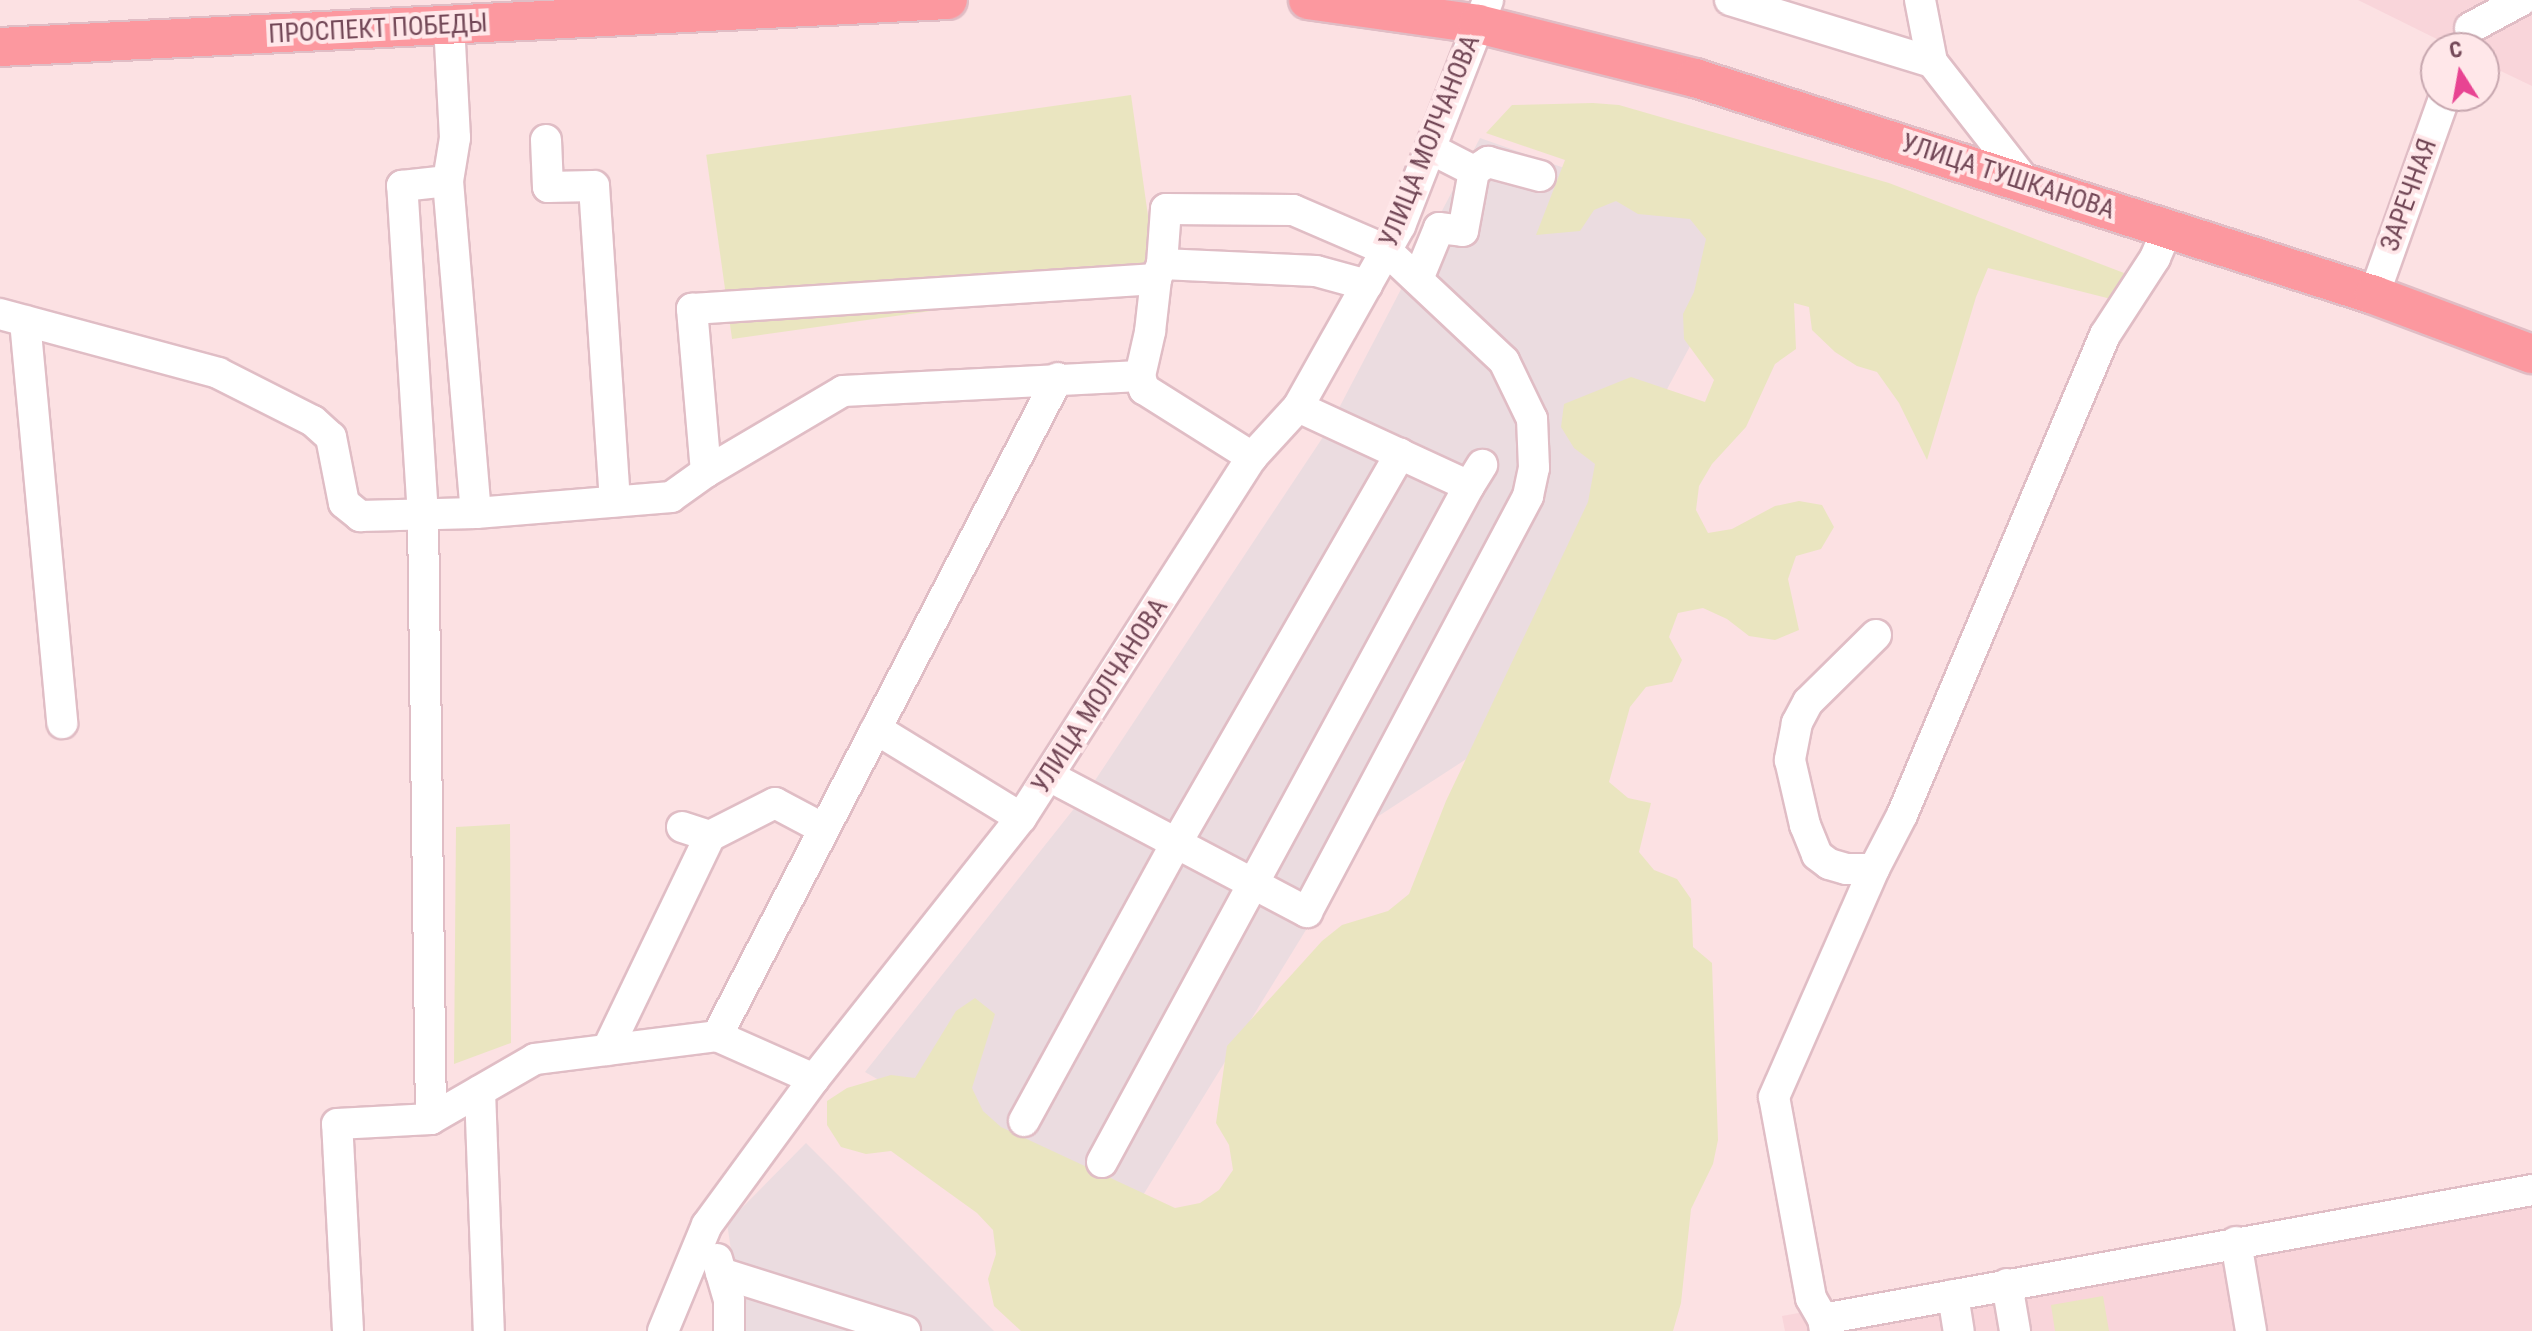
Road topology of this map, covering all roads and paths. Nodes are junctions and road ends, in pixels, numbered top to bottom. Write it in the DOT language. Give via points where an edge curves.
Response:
graph roads {
  1 [pos="948,0"];
  2 [pos="1308,0"];
  3 [pos="1730,0"];
  4 [pos="1920,0"];
  5 [pos="2522,0"];
  6 [pos="716,6"];
  7 [pos="1483,12"];
  8 [pos="449,25"];
  9 [pos="2471,25"];
  10 [pos="0,47"];
  11 [pos="1932,62"];
  12 [pos="2439,112"];
  13 [pos="546,140"];
  14 [pos="1431,149"];
  15 [pos="1474,171"];
  16 [pos="1540,176"];
  17 [pos="448,181"];
  18 [pos="2025,181"];
  19 [pos="2167,230"];
  20 [pos="1386,250"];
  21 [pos="1159,272"];
  22 [pos="1418,279"];
  23 [pos="1367,285"];
  24 [pos="2374,295"];
  25 [pos="13,318"];
  26 [pos="2532,354"];
  27 [pos="1140,376"];
  28 [pos="1058,378"];
  29 [pos="1298,407"];
  30 [pos="1400,454"];
  31 [pos="1252,457"];
  32 [pos="706,472"];
  33 [pos="615,501"];
  34 [pos="476,513"];
  35 [pos="423,516"];
  36 [pos="1876,635"];
  37 [pos="62,723"];
  38 [pos="876,729"];
  39 [pos="1049,776"];
  40 [pos="1021,818"];
  41 [pos="824,829"];
  42 [pos="1177,842"];
  43 [pos="1874,869"];
  44 [pos="1254,881"];
  45 [pos="717,1036"];
  46 [pos="607,1050"];
  47 [pos="814,1079"];
  48 [pos="480,1091"];
  49 [pos="431,1119"];
  50 [pos="1024,1121"];
  51 [pos="1102,1162"];
  52 [pos="2532,1191"];
  53 [pos="707,1225"];
  54 [pos="2236,1242"];
  55 [pos="721,1273"];
  56 [pos="2007,1284"];
  57 [pos="1953,1295"];
  58 [pos="1824,1325"];
  59 [pos="348,1331"];
  60 [pos="489,1331"];
  61 [pos="663,1331"];
  62 [pos="729,1331"];
  63 [pos="905,1331"];
  64 [pos="1959,1331"];
  65 [pos="2015,1331"];
  66 [pos="2251,1331"];
  1 -- 6 [label="main road, ПРОСПЕКТ ПОБЕДЫ"];
  2 -- 7 [label="main road"];
  3 -- 11 [label="street"];
  4 -- 11 [label="street"];
  5 -- 9 [label="street"];
  6 -- 8 [label="main road, ПРОСПЕКТ ПОБЕДЫ"];
  7 -- 14 [label="street, УЛИЦА МОЛЧАНОВА"];
  7 -- 18 [label="main road, УЛИЦА ТУШКАНОВА"];
  8 -- 10 [label="main road, ПРОСПЕКТ ПОБЕДЫ"];
  8 -- 17 [label="street" via="455,138"];
  11 -- 18 [label="street"];
  12 -- 24 [label="street, ЗАРЕЧНАЯ"];
  13 -- 33 [label="street" via="548,187 594,186"];
  14 -- 15 [label="street"];
  14 -- 20 [label="street, УЛИЦА МОЛЧАНОВА"];
  15 -- 16 [label="street" via="1488,162"];
  15 -- 22 [label="street" via="1463,231 1439,228"];
  17 -- 34 [label="street"];
  17 -- 35 [label="street" via="402,186"];
  18 -- 19 [label="main road, УЛИЦА ТУШКАНОВА"];
  19 -- 24 [label="main road, УЛИЦА ТУШКАНОВА"];
  19 -- 43 [label="street" via="2105,335 1902,815"];
  20 -- 21 [label="street" via="1293,210 1166,209"];
  20 -- 22 [label="street"];
  20 -- 23 [label="street, УЛИЦА МОЛЧАНОВА"];
  21 -- 23 [label="street" via="1316,271"];
  21 -- 27 [label="street"];
  21 -- 32 [label="street" via="692,309"];
  22 -- 44 [label="street" via="1504,361 1527,404 1535,441 1528,496 1307,912"];
  23 -- 29 [label="street, УЛИЦА МОЛЧАНОВА"];
  24 -- 26 [label="main road, УЛИЦА ТУШКАНОВА"];
  25 -- 35 [label="street" via="218,373 313,421 331,437 344,503 360,516"];
  25 -- 37 [label="street"];
  27 -- 28 [label="street"];
  27 -- 31 [label="street" via="1144,389"];
  28 -- 32 [label="street" via="843,391"];
  28 -- 38 [label="street"];
  29 -- 30 [label="street"];
  29 -- 31 [label="street, УЛИЦА МОЛЧАНОВА"];
  30 -- 42 [label="street"];
  30 -- 44 [label="street" via="1475,476"];
  31 -- 39 [label="street, УЛИЦА МОЛЧАНОВА"];
  32 -- 33 [label="street" via="671,497"];
  33 -- 34 [label="street"];
  34 -- 35 [label="street"];
  35 -- 49 [label="street"];
  36 -- 43 [label="street" via="1808,702 1797,723 1790,760 1817,855 1846,869"];
  38 -- 40 [label="street"];
  38 -- 41 [label="street"];
  39 -- 40 [label="street, УЛИЦА МОЛЧАНОВА"];
  39 -- 42 [label="street"];
  40 -- 47 [label="street, УЛИЦА МОЛЧАНОВА"];
  41 -- 45 [label="street"];
  41 -- 46 [label="street" via="775,803 696,832"];
  42 -- 44 [label="street"];
  42 -- 50 [label="street"];
  43 -- 58 [label="street" via="1774,1097 1811,1298"];
  44 -- 51 [label="street"];
  45 -- 46 [label="street"];
  45 -- 47 [label="street"];
  46 -- 48 [label="street" via="535,1059"];
  47 -- 53 [label="street, УЛИЦА МОЛЧАНОВА"];
  48 -- 49 [label="street"];
  48 -- 60 [label="street"];
  49 -- 59 [label="street" via="337,1124"];
  52 -- 54 [label="street"];
  53 -- 55 [label="street"];
  53 -- 61 [label="street, УЛИЦА МОЛЧАНОВА"];
  54 -- 56 [label="street"];
  54 -- 66 [label="street"];
  55 -- 62 [label="street" via="729,1300"];
  55 -- 63 [label="street"];
  56 -- 57 [label="street"];
  56 -- 65 [label="street"];
  57 -- 58 [label="street"];
  57 -- 64 [label="street"];
}
